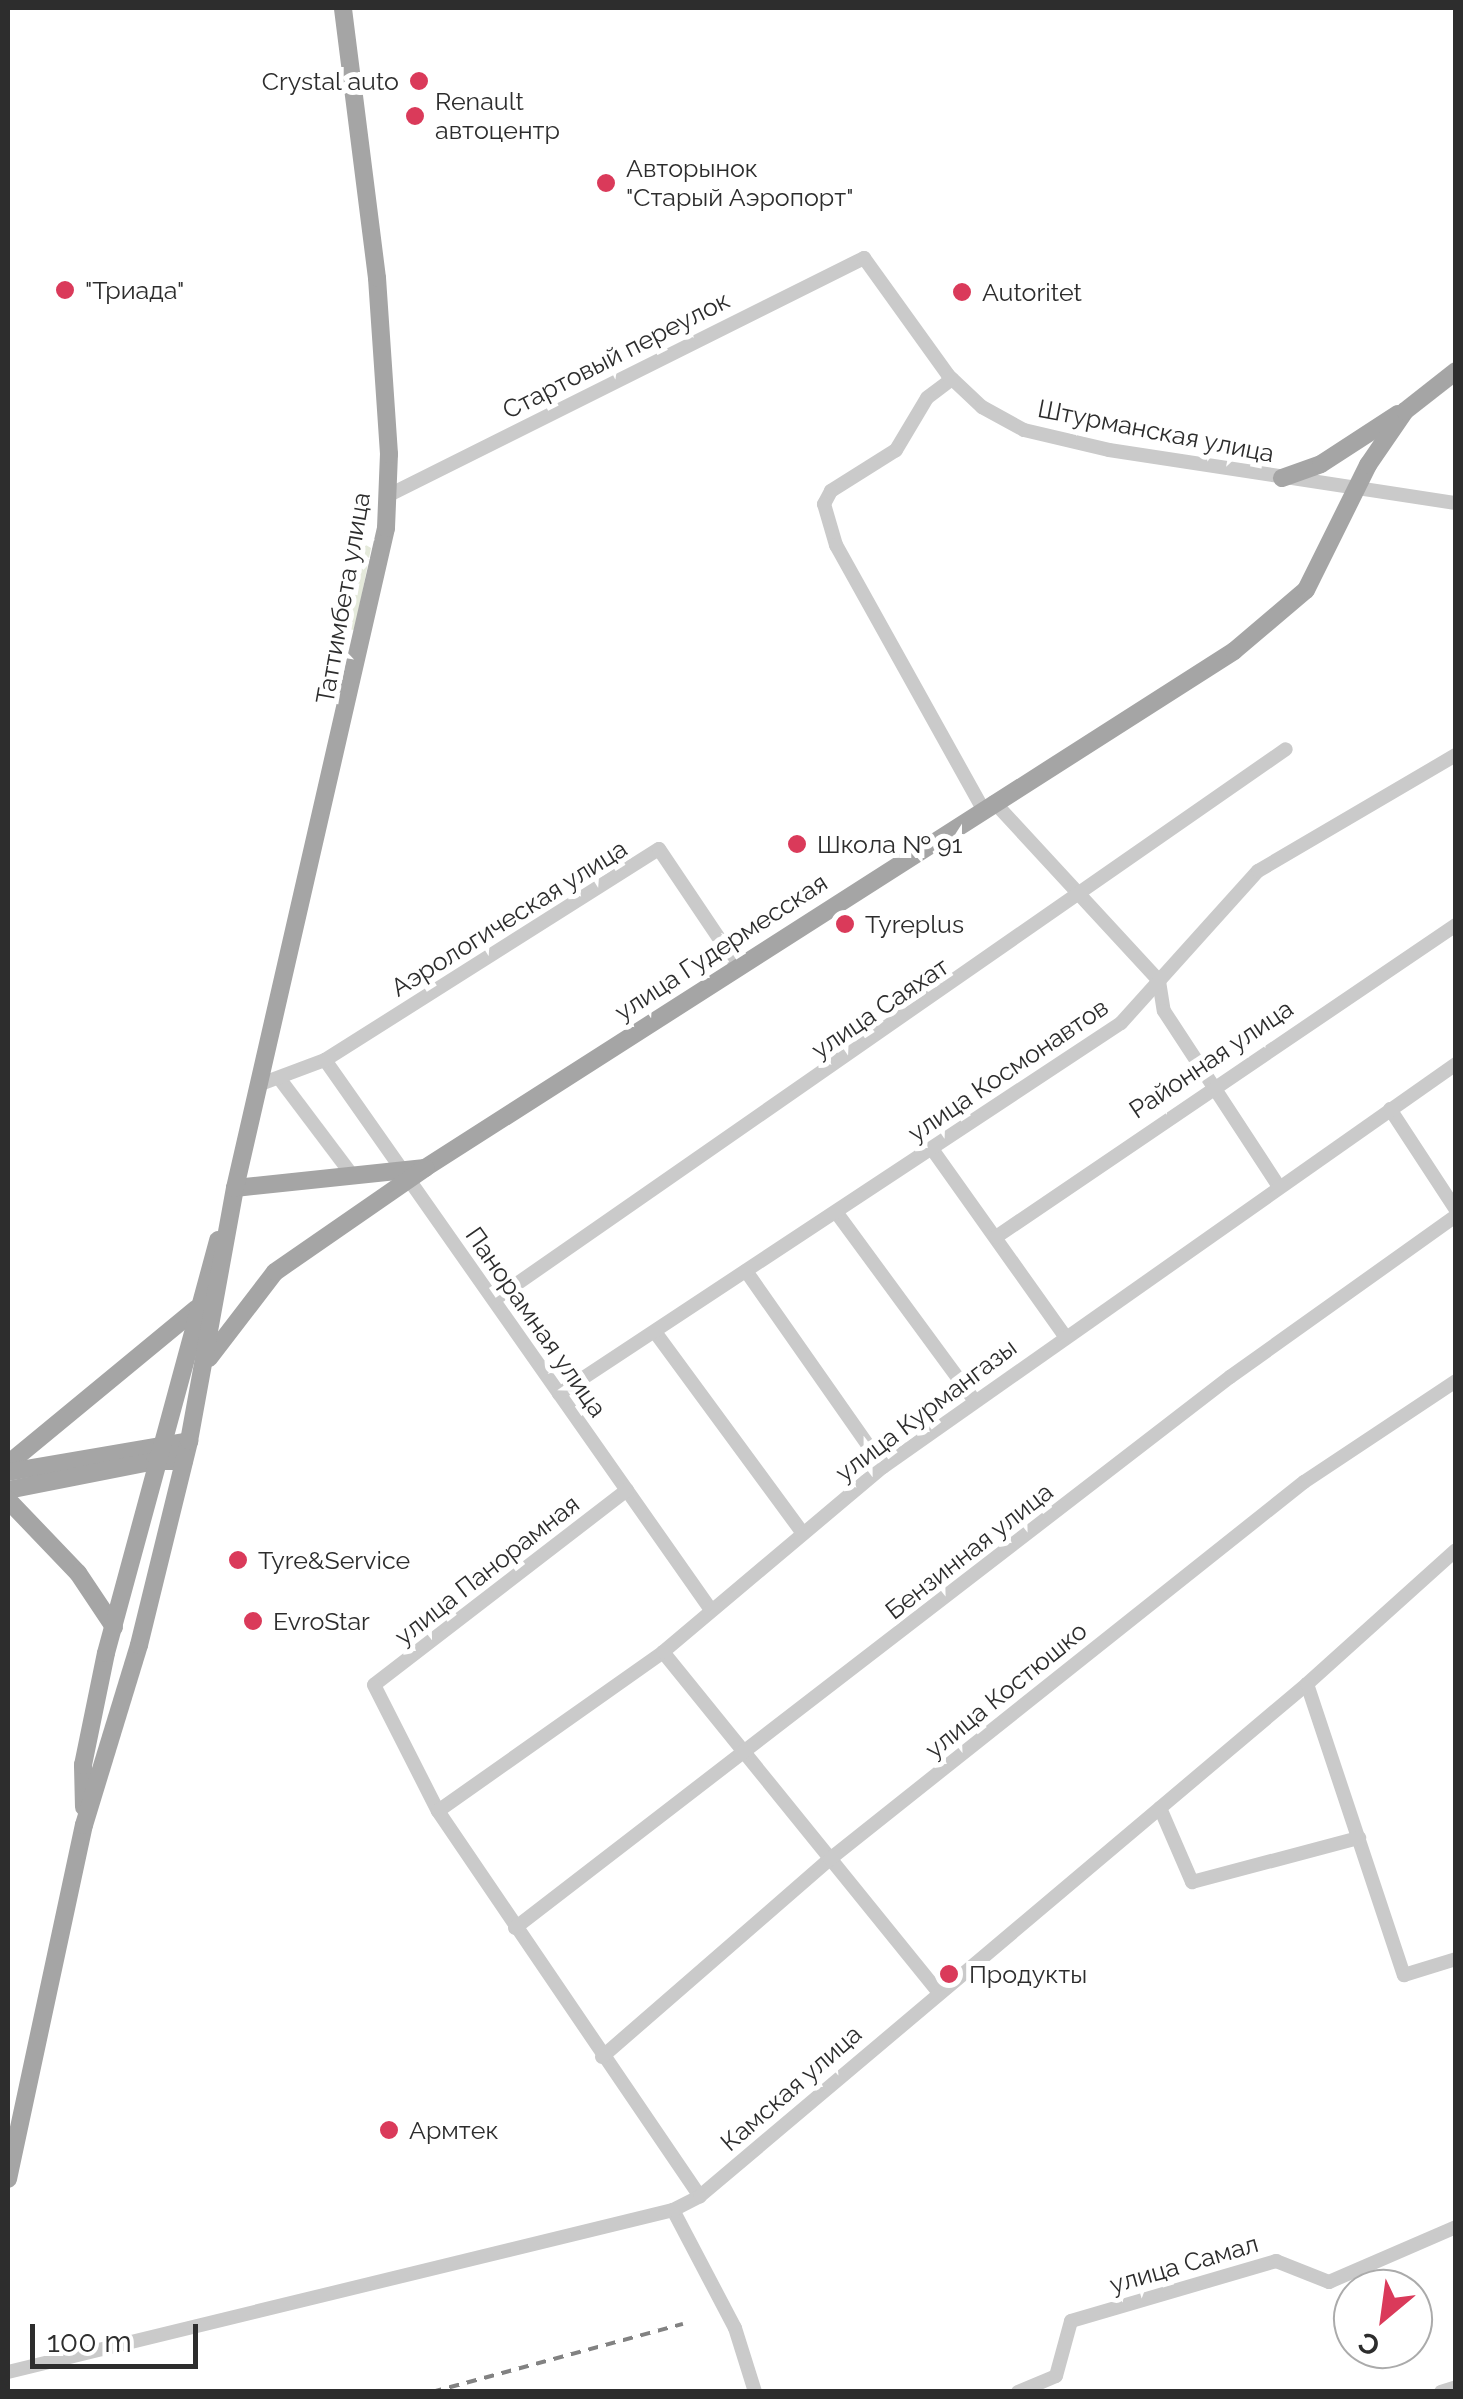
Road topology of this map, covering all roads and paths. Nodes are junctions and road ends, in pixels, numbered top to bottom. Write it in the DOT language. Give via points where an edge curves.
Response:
graph roads {
  1 [pos="342,8"];
  2 [pos="864,258"];
  3 [pos="1456,370"];
  4 [pos="952,379"];
  5 [pos="1407,408"];
  6 [pos="1282,478"];
  7 [pos="1356,489"];
  8 [pos="390,495"];
  9 [pos="1456,503"];
  10 [pos="1286,750"];
  11 [pos="1456,755"];
  12 [pos="989,806"];
  13 [pos="1081,897"];
  14 [pos="1456,924"];
  15 [pos="737,964"];
  16 [pos="1159,981"];
  17 [pos="325,1060"];
  18 [pos="1456,1064"];
  19 [pos="279,1078"];
  20 [pos="1213,1084"];
  21 [pos="258,1085"];
  22 [pos="1390,1108"];
  23 [pos="932,1149"];
  24 [pos="352,1176"];
  25 [pos="404,1178"];
  26 [pos="1277,1184"];
  27 [pos="236,1188"];
  28 [pos="836,1212"];
  29 [pos="1456,1213"];
  30 [pos="996,1237"];
  31 [pos="746,1271"];
  32 [pos="495,1299"];
  33 [pos="196,1309"];
  34 [pos="654,1332"];
  35 [pos="1064,1335"];
  36 [pos="206,1362"];
  37 [pos="1456,1381"];
  38 [pos="559,1394"];
  39 [pos="975,1401"];
  40 [pos="189,1441"];
  41 [pos="161,1442"];
  42 [pos="155,1461"];
  43 [pos="184,1462"];
  44 [pos="883,1467"];
  45 [pos="8,1468"];
  46 [pos="8,1490"];
  47 [pos="626,1490"];
  48 [pos="8,1500"];
  49 [pos="802,1532"];
  50 [pos="1456,1550"];
  51 [pos="711,1610"];
  52 [pos="114,1627"];
  53 [pos="662,1652"];
  54 [pos="1306,1684"];
  55 [pos="744,1754"];
  56 [pos="1160,1808"];
  57 [pos="438,1811"];
  58 [pos="84,1825"];
  59 [pos="1359,1838"];
  60 [pos="830,1859"];
  61 [pos="514,1928"];
  62 [pos="1456,1959"];
  63 [pos="938,1992"];
  64 [pos="602,2057"];
  65 [pos="8,2179"];
  66 [pos="700,2196"];
  67 [pos="674,2210"];
  68 [pos="1456,2227"];
  69 [pos="8,2372"];
  70 [pos="1456,2387"];
  71 [pos="755,2392"];
  72 [pos="1018,2392"];
  73 [pos="1440,2392"];
  1 -- 8 [label="main road, Таттимбета улица" via="378,278"];
  2 -- 4 [label="street, Штурманская улица"];
  2 -- 8 [label="street, Стартовый переулок"];
  3 -- 5 [label="main road"];
  4 -- 6 [label="street, Штурманская улица" via="982,407 1024,430"];
  4 -- 12 [label="street" via="927,398 896,450 830,491 824,504 836,545"];
  5 -- 6 [label="main road" via="1321,464"];
  5 -- 7 [label="main road, улица Гудермесская"];
  6 -- 7 [label="street, Штурманская улица"];
  7 -- 9 [label="street, Штурманская улица"];
  7 -- 12 [label="main road, улица Гудермесская" via="1306,590 1234,651"];
  8 -- 21 [label="main road, Таттимбета улица" via="364,642"];
  10 -- 13 [label="street, улица Саяхат"];
  11 -- 16 [label="street, улица Космонавтов" via="1258,871"];
  12 -- 13 [label="street"];
  12 -- 15 [label="main road, улица Гудермесская"];
  13 -- 16 [label="street"];
  13 -- 32 [label="street, улица Саяхат" via="664,1176"];
  14 -- 20 [label="street, Районная улица"];
  15 -- 17 [label="street, Аэрологическая улица" via="659,849"];
  15 -- 25 [label="main road, улица Гудермесская"];
  16 -- 20 [label="street" via="1164,1011"];
  16 -- 23 [label="street, улица Космонавтов" via="1121,1023"];
  17 -- 19 [label="street, Аэрологическая улица"];
  17 -- 25 [label="street, Панорамная улица"];
  18 -- 22 [label="street, улица Курмангазы"];
  19 -- 21 [label="street, Аэрологическая улица"];
  19 -- 24 [label="street"];
  20 -- 26 [label="street"];
  20 -- 30 [label="street, Районная улица"];
  21 -- 27 [label="main road, Таттимбета улица"];
  22 -- 26 [label="street, улица Курмангазы"];
  22 -- 29 [label="street"];
  23 -- 28 [label="street, улица Космонавтов"];
  23 -- 30 [label="street"];
  24 -- 25 [label="main road, улица Гудермесская"];
  24 -- 27 [label="main road, улица Гудермесская"];
  25 -- 32 [label="street, Панорамная улица"];
  25 -- 36 [label="main road" via="275,1272"];
  26 -- 35 [label="street, улица Курмангазы"];
  27 -- 33 [label="main road"];
  27 -- 36 [label="main road"];
  28 -- 31 [label="street, улица Космонавтов"];
  28 -- 39 [label="street"];
  29 -- 55 [label="street, Бензинная улица" via="1230,1377"];
  30 -- 35 [label="street"];
  31 -- 34 [label="street, улица Космонавтов"];
  31 -- 44 [label="street"];
  32 -- 38 [label="street, Панорамная улица"];
  33 -- 41 [label="main road"];
  33 -- 45 [label="main road"];
  34 -- 38 [label="street, улица Космонавтов"];
  34 -- 49 [label="street"];
  35 -- 39 [label="street, улица Курмангазы"];
  36 -- 40 [label="main road"];
  37 -- 60 [label="street, улица Костюшко" via="1304,1482"];
  38 -- 47 [label="street, Панорамная улица"];
  39 -- 44 [label="street, улица Курмангазы"];
  40 -- 41 [label="main road"];
  40 -- 43 [label="main road"];
  41 -- 42 [label="main road"];
  41 -- 45 [label="main road"];
  42 -- 43 [label="main road"];
  42 -- 46 [label="main road"];
  42 -- 52 [label="main road"];
  43 -- 58 [label="main road" via="139,1645"];
  44 -- 49 [label="street, улица Курмангазы"];
  47 -- 51 [label="street, Панорамная улица"];
  47 -- 57 [label="street, улица Панорамная" via="374,1685"];
  48 -- 52 [label="main road" via="78,1574"];
  49 -- 51 [label="street, улица Курмангазы"];
  50 -- 54 [label="street, Камская улица"];
  51 -- 53 [label="street, улица Курмангазы"];
  52 -- 58 [label="main road" via="83,1765"];
  53 -- 55 [label="street"];
  53 -- 57 [label="street, улица Курмангазы"];
  54 -- 56 [label="street, Камская улица"];
  54 -- 59 [label="street"];
  55 -- 60 [label="street"];
  55 -- 61 [label="street, Бензинная улица"];
  56 -- 59 [label="street" via="1192,1882"];
  56 -- 63 [label="street, Камская улица"];
  57 -- 61 [label="street"];
  58 -- 65 [label="main road"];
  59 -- 62 [label="street" via="1404,1975"];
  60 -- 63 [label="street"];
  60 -- 64 [label="street, улица Костюшко"];
  61 -- 64 [label="street"];
  63 -- 66 [label="street, Камская улица"];
  64 -- 66 [label="street"];
  66 -- 67 [label="street, Камская улица"];
  67 -- 69 [label="street, Камская улица"];
  67 -- 71 [label="street" via="735,2328"];
  68 -- 72 [label="street, улица Самал" via="1329,2282 1276,2261 1071,2320 1056,2376"];
  70 -- 73 [label="street"];
}
